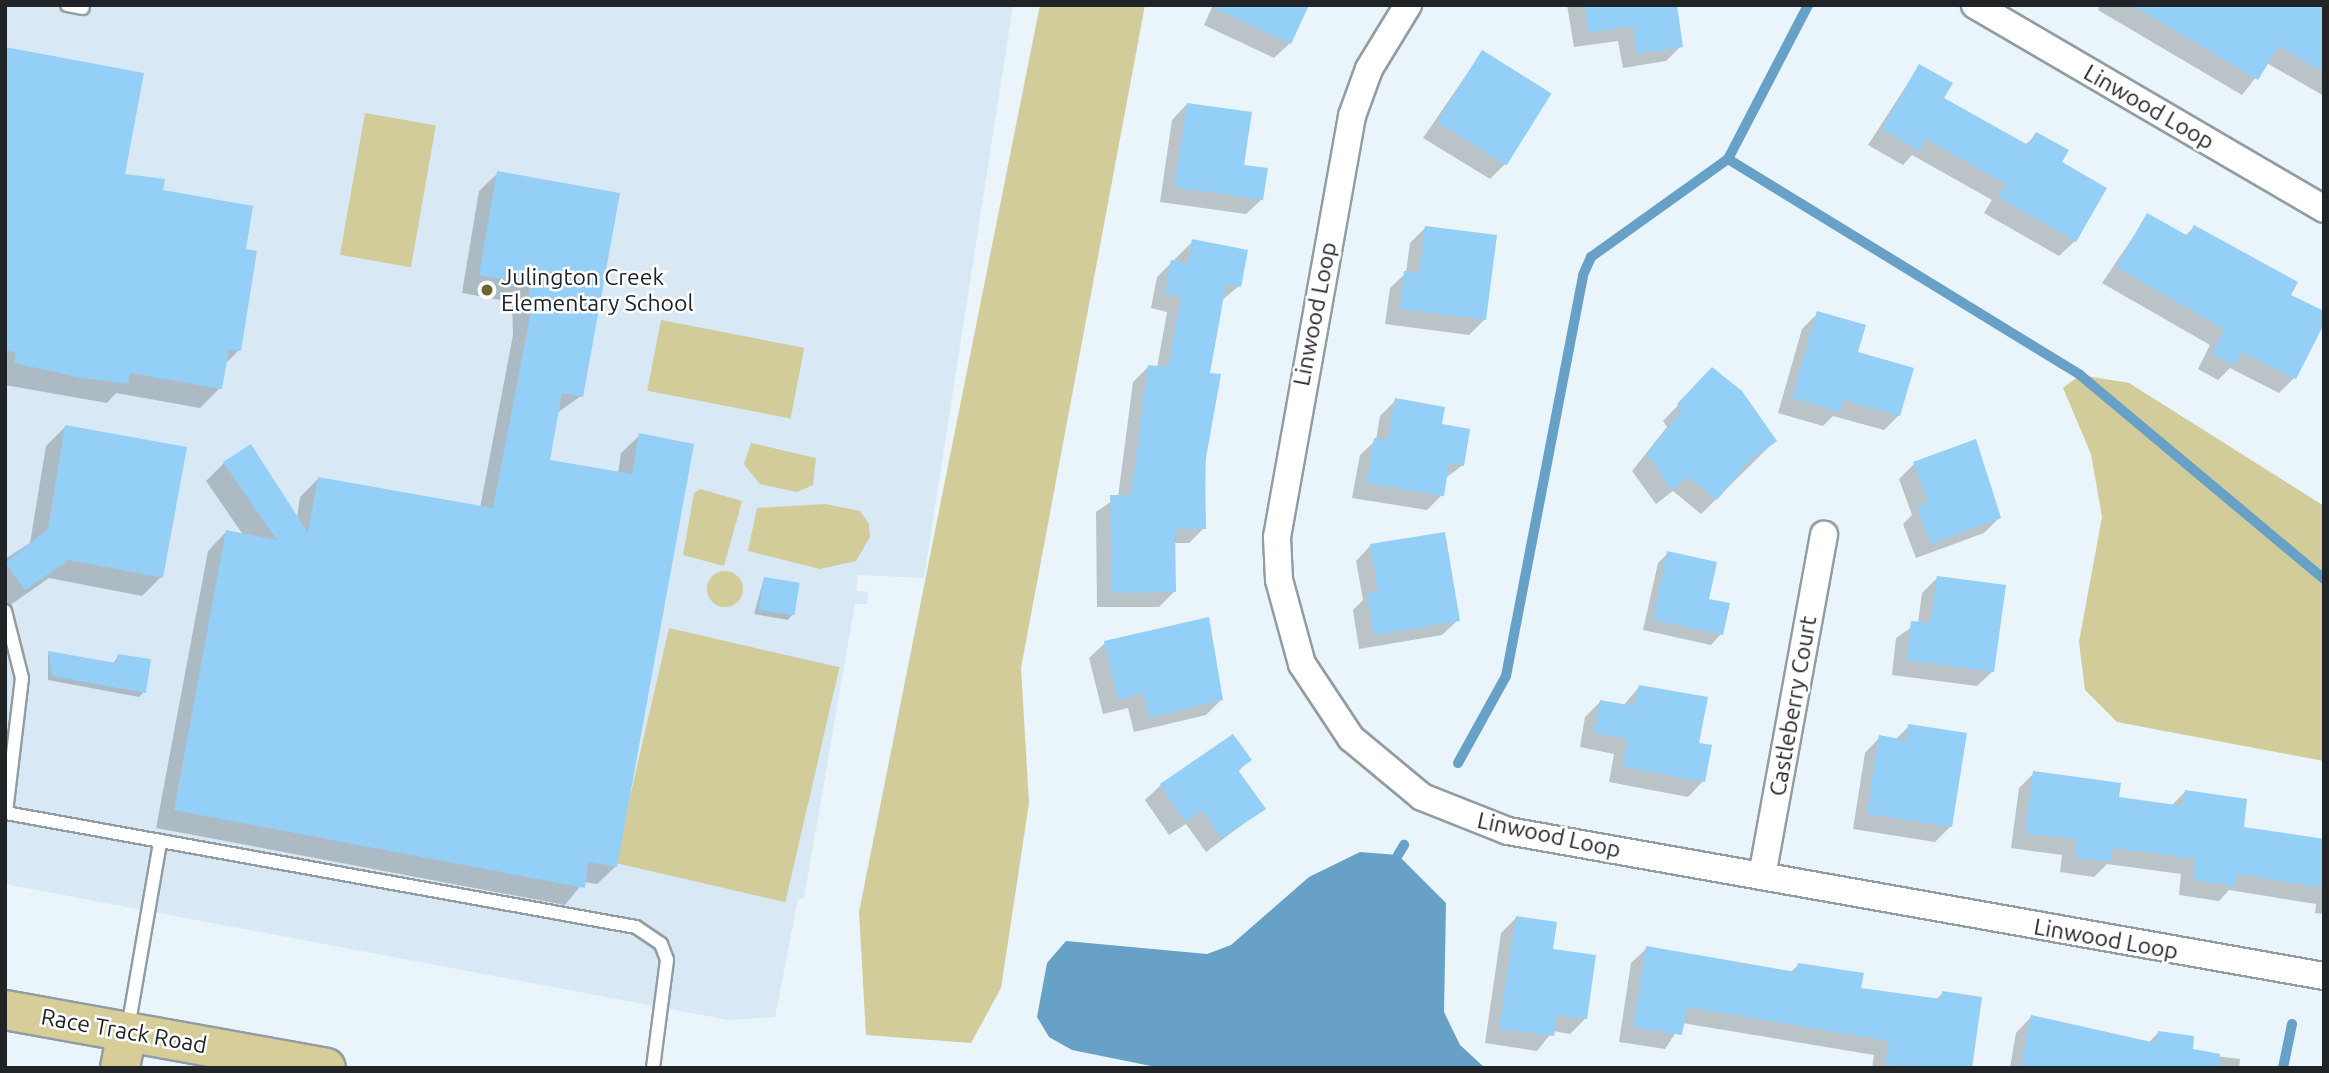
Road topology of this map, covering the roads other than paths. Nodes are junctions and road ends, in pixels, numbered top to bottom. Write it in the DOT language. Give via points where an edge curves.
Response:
graph roads {
  1 [pos="67,5"];
  2 [pos="1408,5"];
  3 [pos="1975,5"];
  4 [pos="83,8"];
  5 [pos="2324,209"];
  6 [pos="1824,535"];
  7 [pos="5,611"];
  8 [pos="160,842"];
  9 [pos="1762,876"];
  10 [pos="2324,976"];
  11 [pos="5,1010"];
  12 [pos="123,1050"];
  13 [pos="326,1068"];
  14 [pos="653,1068"];
  1 -- 4 [label="lane"];
  2 -- 9 [label="street, Linwood Loop" via="1369,69 1352,116 1282,493 1279,580 1302,664 1351,738 1422,797 1464,817"];
  3 -- 5 [label="street, Linwood Loop"];
  6 -- 9 [label="street, Castleberry Court"];
  7 -- 8 [label="lane" via="22,678 6,813"];
  8 -- 12 [label="lane"];
  8 -- 14 [label="lane" via="651,934 661,944 668,982"];
  9 -- 10 [label="street, Linwood Loop"];
  11 -- 12 [label="main road, Race Track Road"];
  12 -- 13 [label="main road, Race Track Road"];
}
